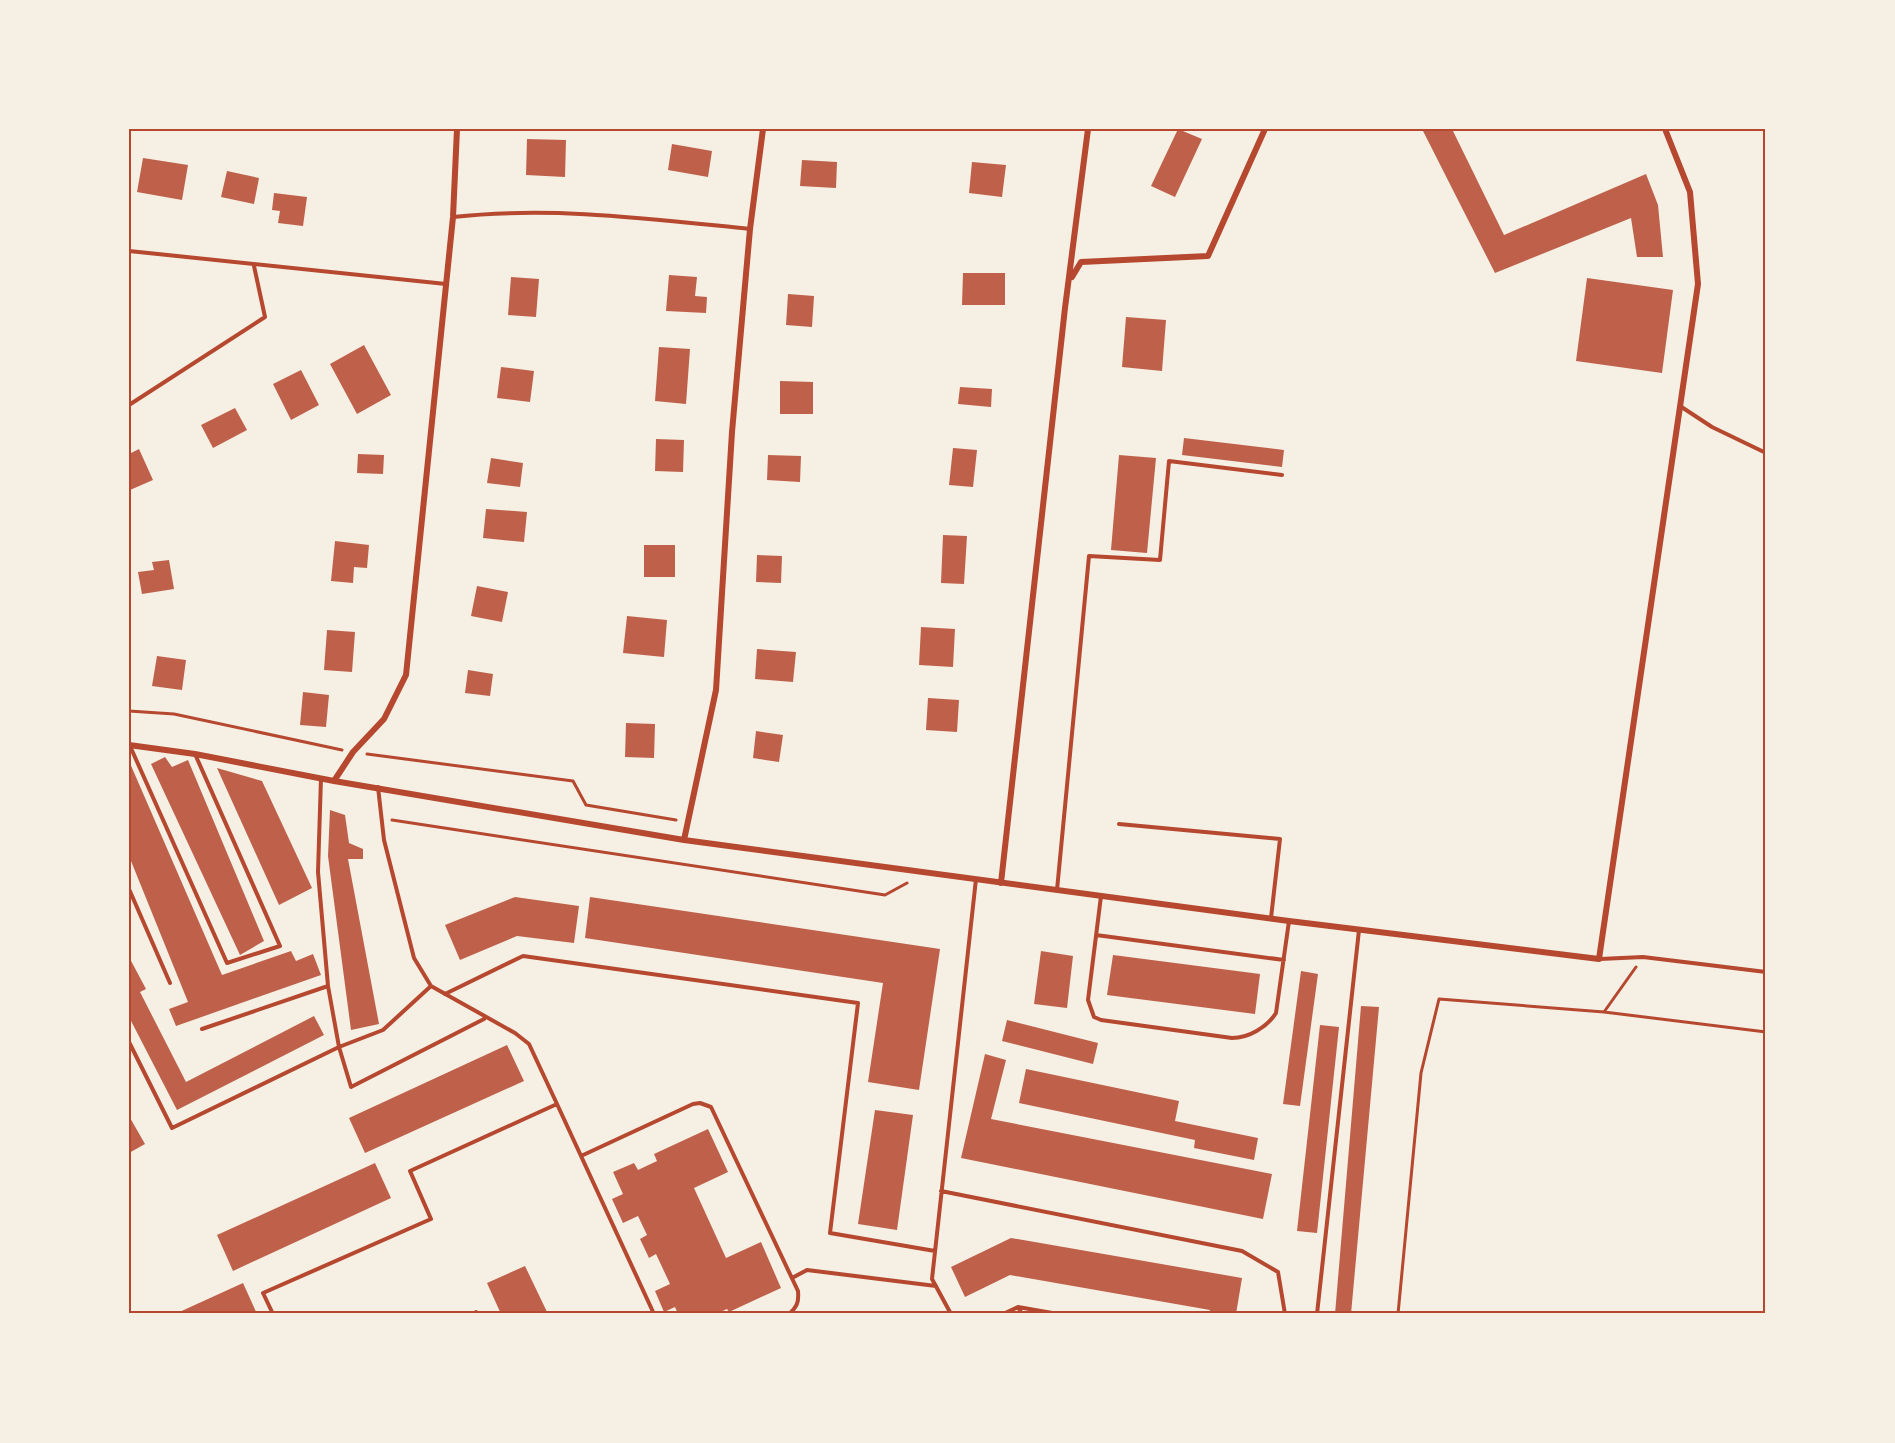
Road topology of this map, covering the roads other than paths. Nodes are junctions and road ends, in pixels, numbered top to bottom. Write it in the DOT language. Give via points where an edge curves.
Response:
graph roads {
  1 [pos="457,129"];
  2 [pos="763,129"];
  3 [pos="1088,129"];
  4 [pos="1265,129"];
  5 [pos="1665,129"];
  6 [pos="453,217"];
  7 [pos="750,229"];
  8 [pos="129,251"];
  9 [pos="254,266"];
  10 [pos="1070,280"];
  11 [pos="446,284"];
  12 [pos="129,405"];
  13 [pos="1680,406"];
  14 [pos="1766,453"];
  15 [pos="1281,475"];
  16 [pos="129,745"];
  17 [pos="195,754"];
  18 [pos="321,778"];
  19 [pos="334,781"];
  20 [pos="378,787"];
  21 [pos="1119,824"];
  22 [pos="684,840"];
  23 [pos="976,879"];
  24 [pos="1001,883"];
  25 [pos="129,889"];
  26 [pos="1057,890"];
  27 [pos="1101,896"];
  28 [pos="1271,919"];
  29 [pos="1289,921"];
  30 [pos="1359,930"];
  31 [pos="1096,935"];
  32 [pos="1599,959"];
  33 [pos="1284,960"];
  34 [pos="1766,972"];
  35 [pos="170,982"];
  36 [pos="328,986"];
  37 [pos="431,986"];
  38 [pos="445,994"];
  39 [pos="485,1019"];
  40 [pos="202,1029"];
  41 [pos="129,1042"];
  42 [pos="339,1047"];
  43 [pos="557,1104"];
  44 [pos="581,1155"];
  45 [pos="941,1191"];
  46 [pos="935,1251"];
  47 [pos="792,1278"];
  48 [pos="937,1286"];
  49 [pos="1018,1307"];
  50 [pos="273,1314"];
  51 [pos="654,1314"];
  52 [pos="789,1314"];
  53 [pos="951,1314"];
  54 [pos="1003,1314"];
  55 [pos="1022,1314"];
  56 [pos="1058,1314"];
  57 [pos="1285,1314"];
  58 [pos="1317,1314"];
  1 -- 6 [label="street"];
  2 -- 7 [label="street"];
  3 -- 10 [label="street"];
  4 -- 10 [label="street" via="1208,256 1082,262"];
  5 -- 13 [label="street" via="1690,192 1698,284"];
  6 -- 7 [label="lane" via="488,213 601,214"];
  6 -- 11 [label="street"];
  7 -- 22 [label="street" via="732,432 716,690"];
  8 -- 9 [label="lane"];
  9 -- 11 [label="lane"];
  9 -- 12 [label="lane" via="265,317"];
  10 -- 24 [label="street"];
  11 -- 19 [label="street" via="406,675 384,719 353,752"];
  13 -- 14 [label="lane" via="1712,427"];
  13 -- 32 [label="street"];
  15 -- 26 [label="lane" via="1168,461 1160,560 1089,556"];
  16 -- 17 [label="street"];
  16 -- 17 [label="lane" via="227,963 280,946"];
  17 -- 18 [label="street"];
  18 -- 19 [label="street"];
  18 -- 36 [label="lane" via="318,872"];
  19 -- 20 [label="street"];
  20 -- 22 [label="street"];
  20 -- 37 [label="lane" via="384,840 414,958"];
  21 -- 28 [label="lane" via="1281,839"];
  22 -- 23 [label="street"];
  23 -- 24 [label="street"];
  23 -- 45 [label="lane"];
  24 -- 26 [label="street"];
  25 -- 35 [label="lane"];
  26 -- 27 [label="street"];
  27 -- 28 [label="street"];
  27 -- 31 [label="lane"];
  28 -- 29 [label="street"];
  29 -- 30 [label="street"];
  29 -- 33 [label="lane"];
  30 -- 32 [label="street"];
  30 -- 58 [label="lane"];
  31 -- 33 [label="lane"];
  31 -- 33 [label="lane" via="1088,1000 1094,1017 1220,1036 1246,1036 1272,1018 1278,1005"];
  32 -- 34 [label="lane" via="1643,957"];
  36 -- 40 [label="lane"];
  36 -- 42 [label="lane"];
  37 -- 38 [label="lane"];
  37 -- 42 [label="lane" via="383,1030"];
  38 -- 39 [label="lane"];
  38 -- 46 [label="lane" via="523,956 858,1003 830,1233"];
  39 -- 42 [label="lane" via="351,1087"];
  39 -- 43 [label="lane" via="528,1044"];
  41 -- 42 [label="lane" via="172,1128"];
  43 -- 44 [label="lane"];
  43 -- 50 [label="lane" via="410,1171 431,1219 263,1293"];
  44 -- 47 [label="lane" via="693,1104 706,1104 716,1114"];
  44 -- 51 [label="lane"];
  45 -- 46 [label="lane"];
  45 -- 57 [label="lane" via="1242,1251 1278,1272"];
  46 -- 48 [label="lane" via="933,1279"];
  47 -- 48 [label="lane" via="807,1270"];
  47 -- 52 [label="lane" via="799,1300"];
  48 -- 53 [label="lane"];
  49 -- 54 [label="lane"];
  49 -- 55 [label="lane"];
  49 -- 56 [label="lane"];
}
